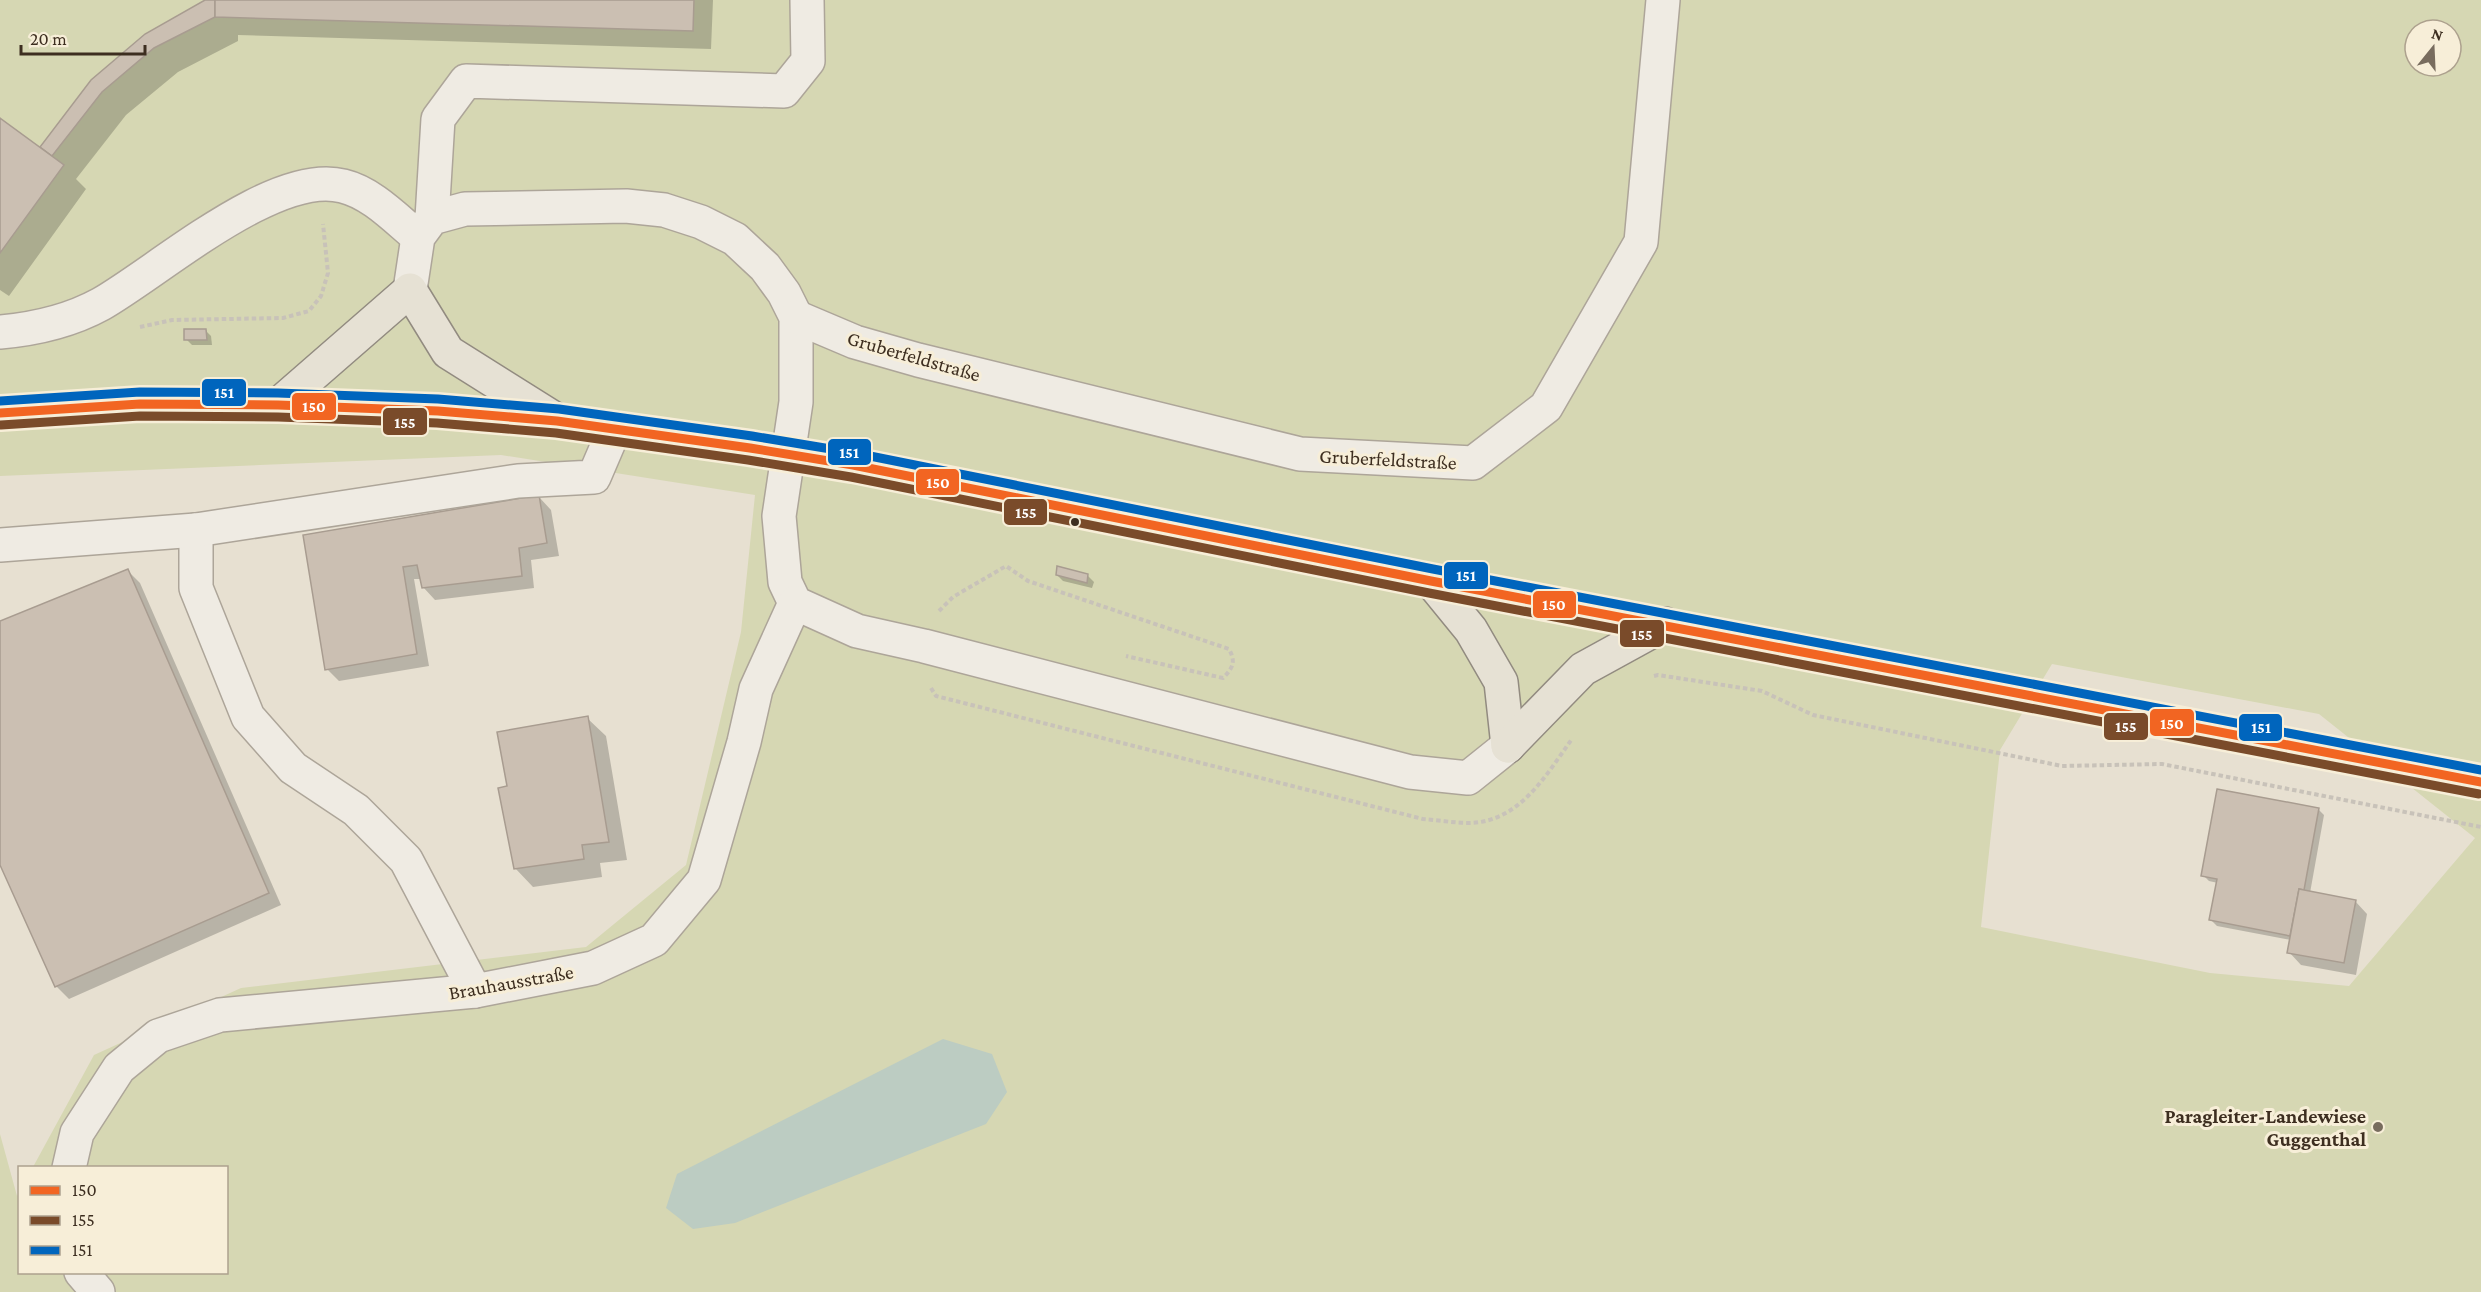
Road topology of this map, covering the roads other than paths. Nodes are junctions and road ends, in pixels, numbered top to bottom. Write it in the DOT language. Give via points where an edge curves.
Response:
graph roads {
  1 [pos="807,0"];
  2 [pos="1663,0"];
  3 [pos="425,228"];
  4 [pos="410,290"];
  5 [pos="796,317"];
  6 [pos="0,332"];
  7 [pos="278,405"];
  8 [pos="0,413"];
  9 [pos="557,421"];
  10 [pos="615,428"];
  11 [pos="196,530"];
  12 [pos="0,545"];
  13 [pos="1431,581"];
  14 [pos="795,603"];
  15 [pos="1665,624"];
  16 [pos="1508,746"];
  17 [pos="2481,782"];
  18 [pos="475,991"];
  19 [pos="69,1166"];
  20 [pos="83,1274"];
  21 [pos="98,1292"];
  1 -- 3 [label="street" via="808,61 784,91 466,81 438,119"];
  2 -- 5 [label="street, Gruberfeldstraße" via="1641,242 1546,407 1473,463 1300,454 918,360 855,342"];
  3 -- 4 [label="street"];
  3 -- 5 [label="street" via="465,209 626,206 664,210 735,239 765,267"];
  3 -- 6 [label="street" via="342,185 295,189 274,196 202,237 99,305 32,329"];
  4 -- 7 [label="main road"];
  4 -- 9 [label="main road" via="448,352"];
  5 -- 14 [label="street" via="796,402 779,516 785,582"];
  7 -- 8 [label="main road" via="140,404"];
  7 -- 9 [label="main road" via="438,411"];
  9 -- 10 [label="main road"];
  10 -- 11 [label="street" via="594,477 518,481"];
  10 -- 13 [label="main road, bridge" via="853,465"];
  11 -- 12 [label="street"];
  11 -- 18 [label="street" via="196,588 248,717 293,768 356,810 406,860"];
  13 -- 15 [label="main road"];
  13 -- 16 [label="main road" via="1471,630 1501,682"];
  14 -- 16 [label="street" via="857,631 1410,772 1468,778"];
  14 -- 18 [label="street, Brauhausstraße" via="756,689 704,880 690,897 654,940 593,968"];
  15 -- 16 [label="main road" via="1583,669"];
  15 -- 17 [label="main road"];
  18 -- 19 [label="street, Brauhausstraße" via="220,1015 158,1036 119,1068 77,1133"];
  20 -- 21 [label="street"];
}
